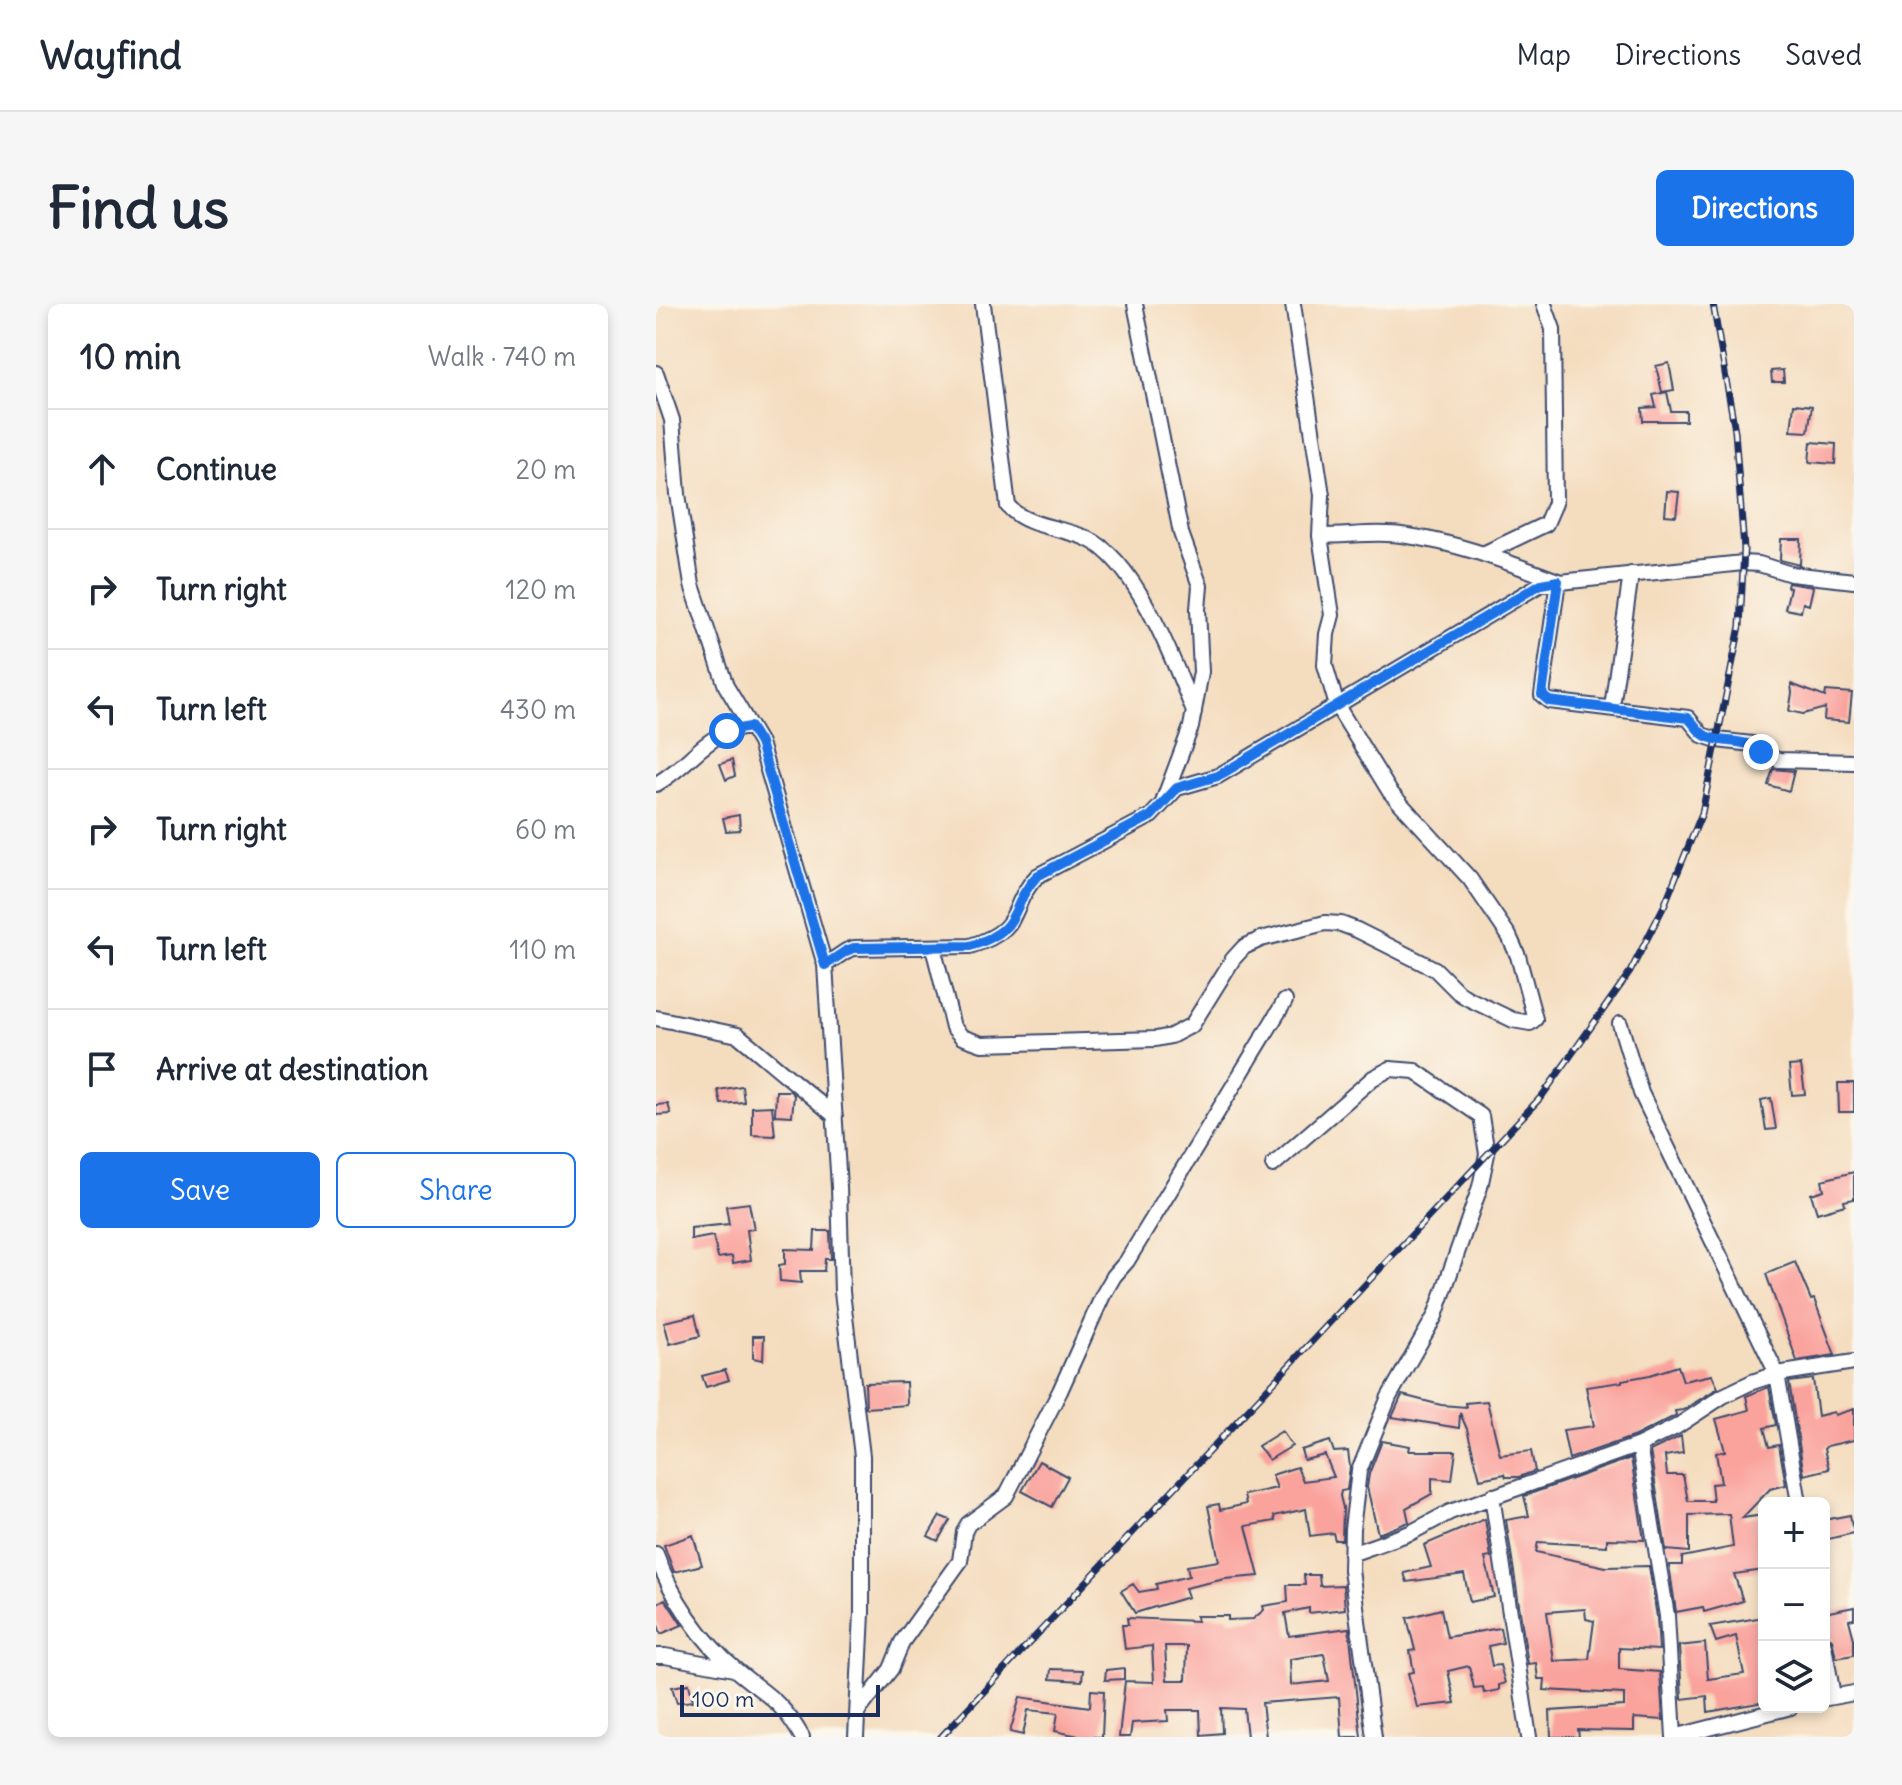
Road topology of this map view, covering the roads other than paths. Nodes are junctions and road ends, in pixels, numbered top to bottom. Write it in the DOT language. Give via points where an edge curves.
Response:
graph roads {
  1 [pos="983,304"];
  2 [pos="1135,304"];
  3 [pos="1293,304"];
  4 [pos="1544,304"];
  5 [pos="656,373"];
  6 [pos="1320,536"];
  7 [pos="1483,554"];
  8 [pos="1631,574"];
  9 [pos="1558,581"];
  10 [pos="1854,581"];
  11 [pos="1337,706"];
  12 [pos="1612,707"];
  13 [pos="1194,713"];
  14 [pos="750,727"];
  15 [pos="1854,762"];
  16 [pos="656,784"];
  17 [pos="1161,806"];
  18 [pos="933,947"];
  19 [pos="825,965"];
  20 [pos="1285,1001"];
  21 [pos="656,1018"];
  22 [pos="1620,1024"];
  23 [pos="835,1116"];
  24 [pos="1273,1165"];
  25 [pos="1854,1362"];
  26 [pos="1777,1374"];
  27 [pos="1639,1445"];
  28 [pos="1492,1496"];
  29 [pos="1798,1497"];
  30 [pos="656,1554"];
  31 [pos="1351,1554"];
  32 [pos="656,1656"];
  33 [pos="734,1669"];
  34 [pos="1854,1693"];
  35 [pos="1830,1698"];
  36 [pos="859,1710"];
  37 [pos="1768,1713"];
  38 [pos="802,1737"];
  39 [pos="856,1737"];
  40 [pos="1374,1737"];
  41 [pos="1529,1737"];
  42 [pos="1674,1737"];
  1 -- 13 [label="street" via="1008,506 1017,516 1089,539 1123,569 1163,636"];
  2 -- 13 [label="street" via="1181,533 1200,586 1201,672"];
  3 -- 6 [label="street" via="1322,495"];
  4 -- 7 [label="street" via="1553,329 1555,503 1546,524"];
  5 -- 14 [label="street" via="672,420 692,585 726,686"];
  6 -- 7 [label="street" via="1407,535"];
  6 -- 11 [label="street" via="1332,615 1325,665"];
  7 -- 9 [label="street"];
  8 -- 9 [label="street"];
  8 -- 10 [label="street" via="1743,563"];
  8 -- 12 [label="street"];
  9 -- 11 [label="street" via="1528,590"];
  9 -- 12 [label="street" via="1542,695 1549,701"];
  11 -- 17 [label="street" via="1218,776 1177,788"];
  11 -- 18 [label="street" via="1390,792 1470,879 1509,936 1535,1019 1530,1023 1467,998 1435,969 1357,930 1325,923 1244,947 1192,1025 1171,1036 982,1044 962,1037 953,1027"];
  12 -- 15 [label="street" via="1688,718 1702,735 1752,744 1779,760"];
  13 -- 17 [label="street"];
  14 -- 16 [label="street" via="727,731"];
  14 -- 19 [label="street" via="760,743"];
  17 -- 18 [label="street" via="1037,876 1003,931 970,946"];
  18 -- 19 [label="street" via="854,948"];
  19 -- 23 [label="street"];
  20 -- 36 [label="street" via="1108,1286 1006,1496 968,1524 960,1561"];
  21 -- 23 [label="street" via="738,1035"];
  22 -- 26 [label="street" via="1641,1093"];
  23 -- 36 [label="street" via="842,1292 862,1456"];
  24 -- 31 [label="street" via="1390,1069 1415,1071 1481,1116 1487,1154 1480,1187 1435,1316 1389,1397 1359,1471"];
  25 -- 26 [label="street"];
  26 -- 27 [label="street" via="1723,1396"];
  26 -- 29 [label="street"];
  27 -- 28 [label="street"];
  27 -- 42 [label="street" via="1667,1616"];
  28 -- 31 [label="street"];
  28 -- 41 [label="street"];
  30 -- 33 [label="street" via="673,1593"];
  31 -- 40 [label="street"];
  32 -- 33 [label="street"];
  33 -- 38 [label="street" via="783,1707"];
  34 -- 35 [label="street"];
  36 -- 39 [label="street"];
  37 -- 42 [label="street"];
}
